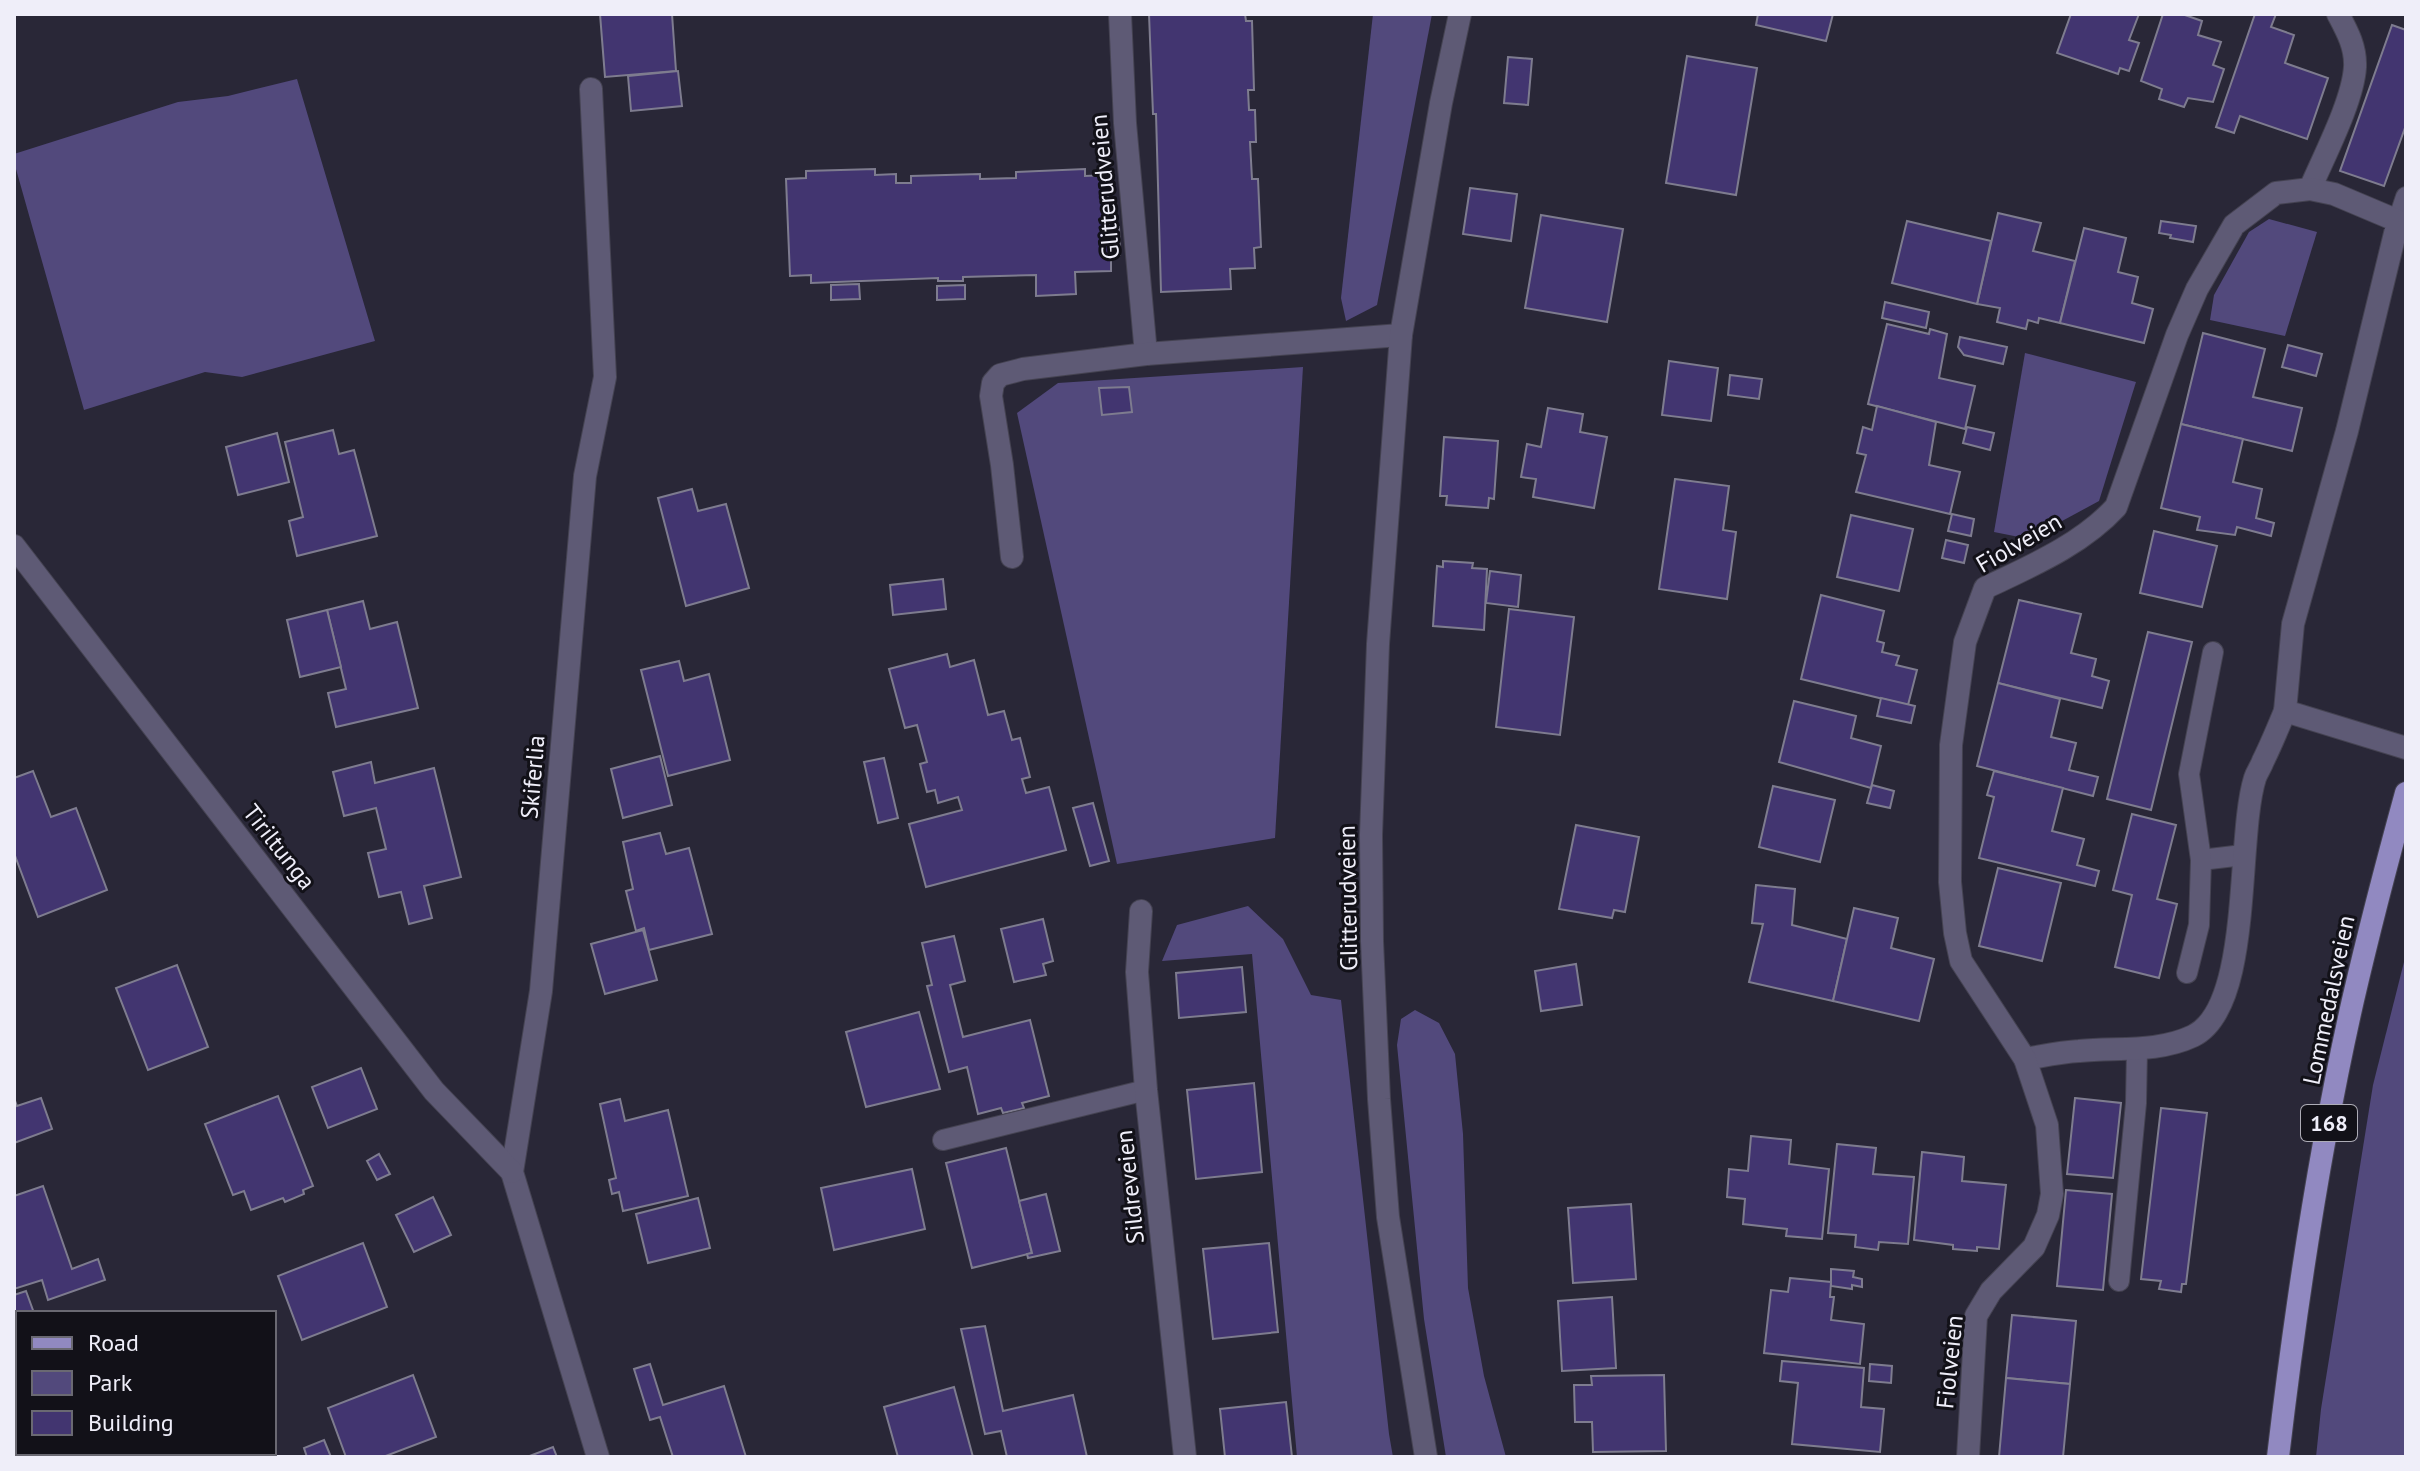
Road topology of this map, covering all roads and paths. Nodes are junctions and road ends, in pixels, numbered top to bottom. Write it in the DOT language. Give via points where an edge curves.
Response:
graph roads {
  1 [pos="1120,14"];
  2 [pos="1460,14"];
  3 [pos="2338,14"];
  4 [pos="591,89"];
  5 [pos="2310,189"];
  6 [pos="2406,197"];
  7 [pos="2398,221"];
  8 [pos="1401,335"];
  9 [pos="1146,354"];
  10 [pos="14,546"];
  11 [pos="1012,557"];
  12 [pos="2213,652"];
  13 [pos="2285,711"];
  14 [pos="2406,748"];
  15 [pos="2406,793"];
  16 [pos="2243,855"];
  17 [pos="2201,860"];
  18 [pos="1141,911"];
  19 [pos="2187,973"];
  20 [pos="2137,1049"];
  21 [pos="2025,1059"];
  22 [pos="1146,1090"];
  23 [pos="943,1140"];
  24 [pos="512,1172"];
  25 [pos="2119,1281"];
  26 [pos="598,1457"];
  27 [pos="1185,1457"];
  28 [pos="1426,1457"];
  29 [pos="1968,1457"];
  30 [pos="2278,1457"];
  1 -- 9 [label="street, Glitterudveien"];
  2 -- 8 [label="street, Glitterudveien"];
  3 -- 5 [label="street" via="2353,46 2355,67"];
  4 -- 24 [label="street, Skiferlia" via="605,377 585,476 541,991"];
  5 -- 7 [label="street, Fiolveien"];
  5 -- 21 [label="street, Fiolveien" via="2276,193 2234,225 2177,335 2116,507 2077,540 1985,588 1965,642 1951,745 1955,933 1961,961"];
  6 -- 7 [label="lane"];
  7 -- 13 [label="street" via="2293,624"];
  8 -- 9 [label="street"];
  8 -- 28 [label="street, Glitterudveien" via="1378,644 1372,941 1388,1217"];
  9 -- 11 [label="street" via="1023,369 1000,375 993,383"];
  10 -- 24 [label="street, Tiriltunga" via="434,1091"];
  12 -- 17 [label="lane" via="2189,774"];
  13 -- 14 [label="street"];
  13 -- 16 [label="street" via="2255,776"];
  15 -- 30 [label="main road, Lommedalsveien / 168" via="2353,1001 2323,1152"];
  16 -- 17 [label="lane"];
  16 -- 20 [label="street" via="2235,951 2218,1013 2195,1035"];
  17 -- 19 [label="lane" via="2199,925"];
  18 -- 22 [label="street, Sildreveien" via="1137,972"];
  20 -- 21 [label="street"];
  20 -- 25 [label="lane"];
  21 -- 29 [label="street, Fiolveien" via="2047,1125 2052,1194 2034,1247 1991,1291 1976,1316"];
  22 -- 23 [label="lane"];
  22 -- 27 [label="street, Sildreveien"];
  24 -- 26 [label="street, Skiferlia"];
}
